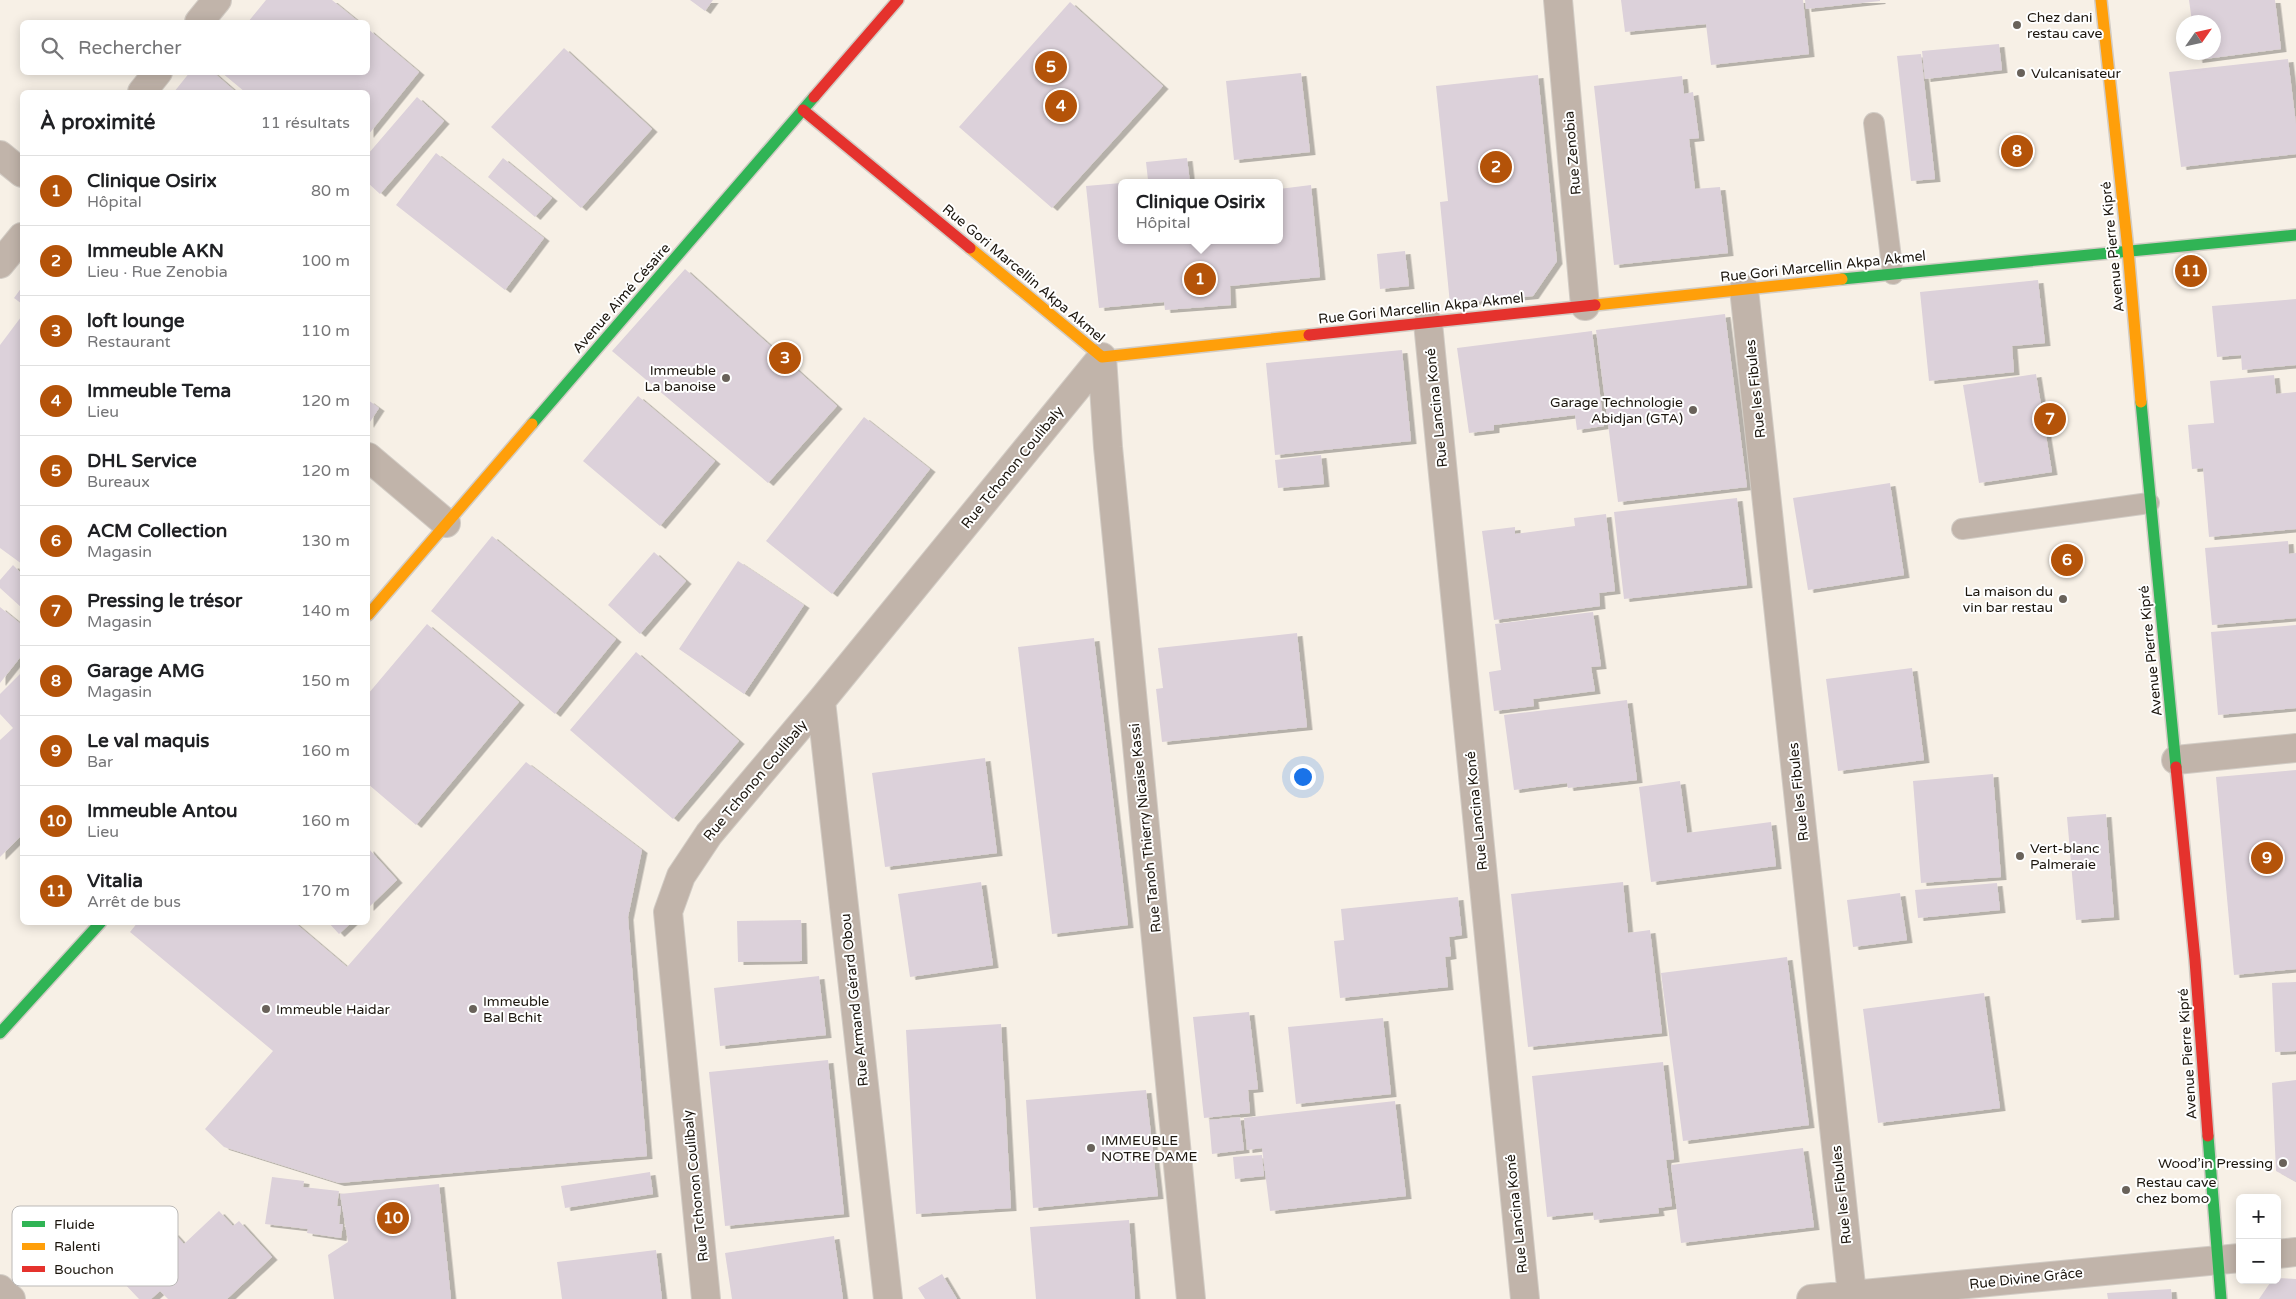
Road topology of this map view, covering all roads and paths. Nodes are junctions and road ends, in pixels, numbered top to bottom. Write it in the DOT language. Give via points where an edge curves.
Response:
graph roads {
  1 [pos="218,0"];
  2 [pos="898,0"];
  3 [pos="1558,0"];
  4 [pos="2101,0"];
  5 [pos="201,20"];
  6 [pos="156,75"];
  7 [pos="144,90"];
  8 [pos="803,110"];
  9 [pos="1874,123"];
  10 [pos="0,154"];
  11 [pos="20,171"];
  12 [pos="2296,234"];
  13 [pos="20,239"];
  14 [pos="2128,250"];
  15 [pos="0,264"];
  16 [pos="1893,274"];
  17 [pos="1744,289"];
  18 [pos="1585,306"];
  19 [pos="1428,323"];
  20 [pos="1102,356"];
  21 [pos="370,459"];
  22 [pos="2150,503"];
  23 [pos="446,523"];
  24 [pos="1962,529"];
  25 [pos="370,613"];
  26 [pos="821,701"];
  27 [pos="2296,748"];
  28 [pos="2176,760"];
  29 [pos="98,925"];
  30 [pos="0,1033"];
  31 [pos="2296,1252"];
  32 [pos="2281,1254"];
  33 [pos="2228,1259"];
  34 [pos="0,1289"];
  35 [pos="1852,1295"];
  36 [pos="11,1299"];
  37 [pos="706,1299"];
  38 [pos="888,1299"];
  39 [pos="1191,1299"];
  40 [pos="1525,1299"];
  41 [pos="1812,1299"];
  42 [pos="2221,1299"];
  1 -- 5 [label="street"];
  2 -- 8 [label="street, Avenue Aimé Césaire"];
  3 -- 18 [label="street, Rue Zenobia"];
  4 -- 14 [label="street, Avenue Pierre Kipré"];
  6 -- 7 [label="street"];
  8 -- 20 [label="street, Rue Gori Marcellin Akpa Akmel"];
  8 -- 23 [label="street, Avenue Aimé Césaire"];
  9 -- 16 [label="lane"];
  10 -- 11 [label="street"];
  12 -- 14 [label="street, Rue Gori Marcellin Akpa Akmel"];
  13 -- 15 [label="street"];
  14 -- 16 [label="street, Rue Gori Marcellin Akpa Akmel"];
  14 -- 22 [label="street, Avenue Pierre Kipré"];
  16 -- 17 [label="street, Rue Gori Marcellin Akpa Akmel"];
  17 -- 18 [label="street, Rue Gori Marcellin Akpa Akmel"];
  17 -- 35 [label="street, Rue les Fibules"];
  18 -- 19 [label="street, Rue Gori Marcellin Akpa Akmel"];
  19 -- 20 [label="street, Rue Gori Marcellin Akpa Akmel"];
  19 -- 40 [label="street, Rue Lancina Koné"];
  20 -- 26 [label="street, Rue Tchonon Coulibaly"];
  20 -- 39 [label="street, Rue Tanoh Thierry Nicaise Kassi" via="1108,447"];
  21 -- 23 [label="street"];
  22 -- 24 [label="lane"];
  22 -- 28 [label="street, Avenue Pierre Kipré"];
  23 -- 25 [label="street, Avenue Aimé Césaire"];
  26 -- 37 [label="street, Rue Tchonon Coulibaly" via="709,834 681,876 668,912"];
  26 -- 38 [label="street, Rue Armand Gérard Obou"];
  27 -- 28 [label="street"];
  28 -- 33 [label="street, Avenue Pierre Kipré"];
  29 -- 30 [label="street"];
  31 -- 32 [label="street"];
  33 -- 35 [label="street, Rue Divine Grâce"];
  33 -- 42 [label="street, Avenue Pierre Kipré"];
  34 -- 36 [label="street"];
  35 -- 41 [label="street, Rue Divine Grâce"];
}
